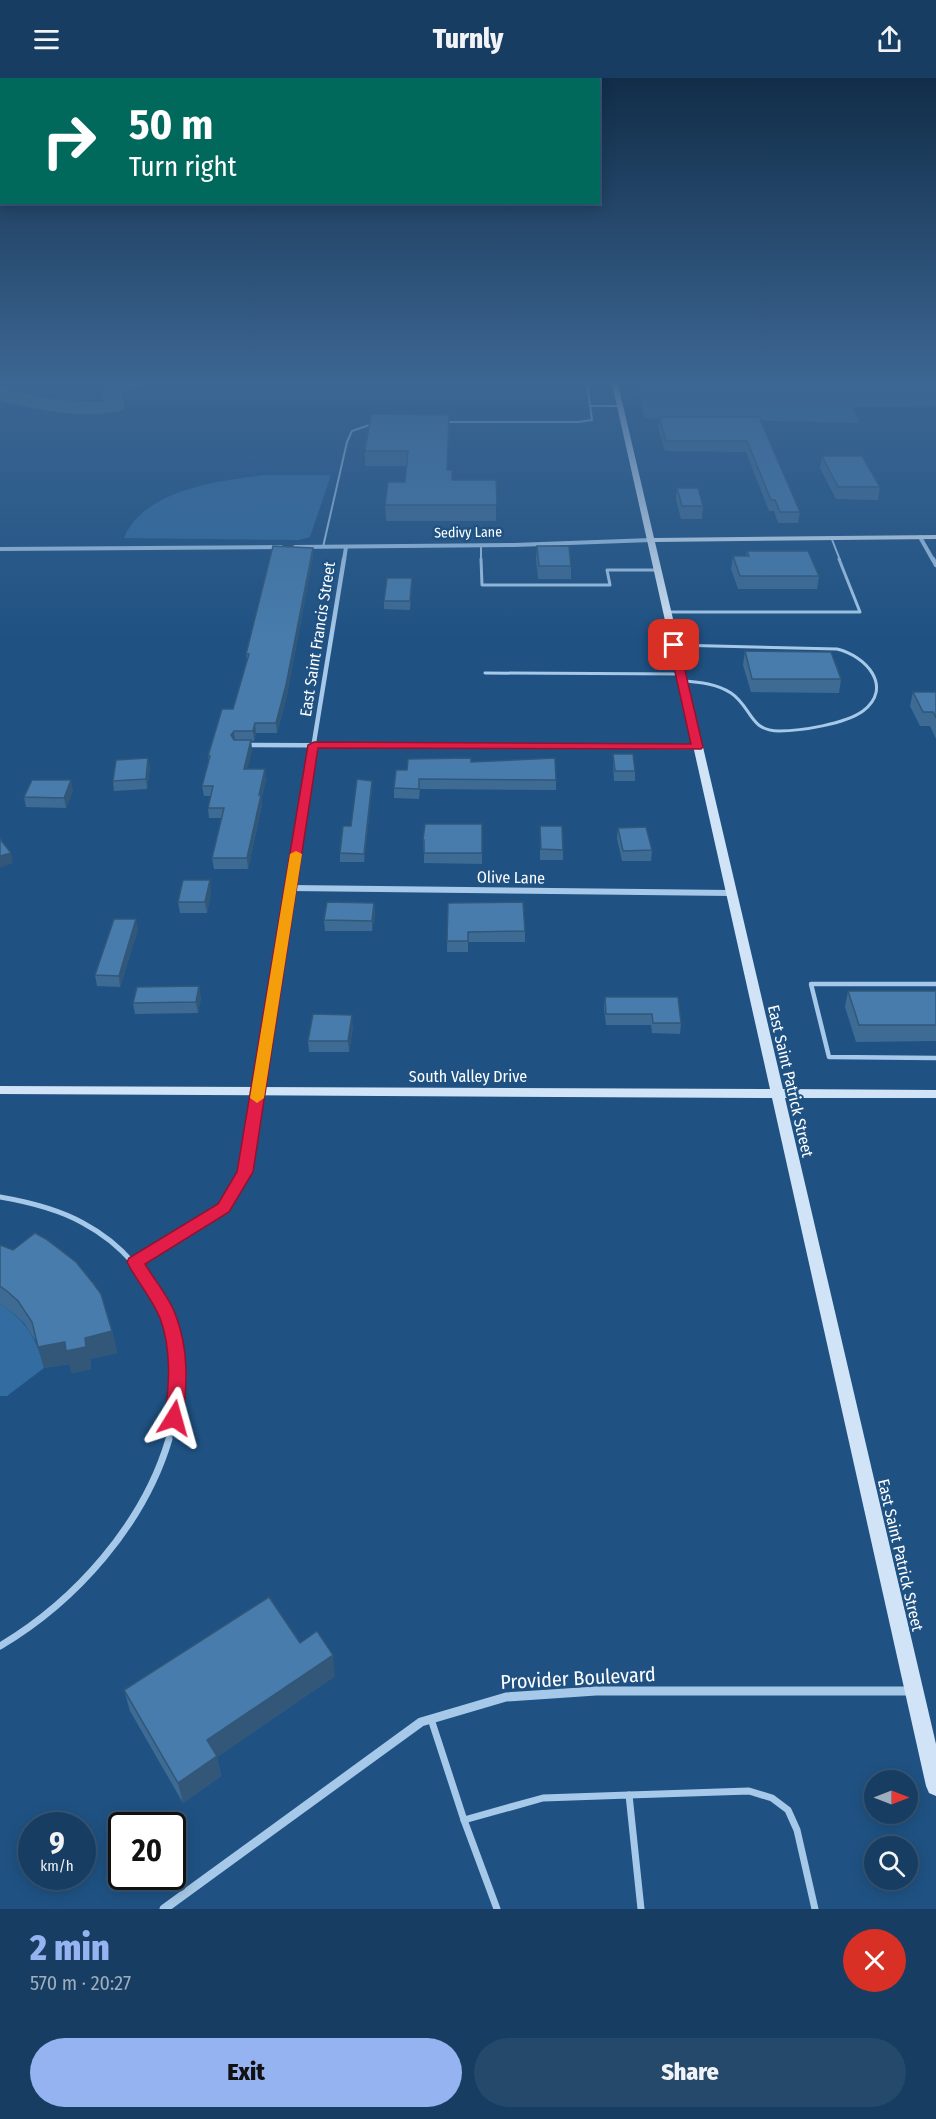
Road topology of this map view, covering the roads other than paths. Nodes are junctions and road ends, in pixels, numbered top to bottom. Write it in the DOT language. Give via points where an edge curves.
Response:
graph roads {
  1 [pos="341,469"];
  2 [pos="635,469"];
  3 [pos="831,537"];
  4 [pos="920,537"];
  5 [pos="936,537"];
  6 [pos="651,540"];
  7 [pos="481,546"];
  8 [pos="323,547"];
  9 [pos="346,547"];
  10 [pos="0,549"];
  11 [pos="936,565"];
  12 [pos="658,570"];
  13 [pos="667,612"];
  14 [pos="674,645"];
  15 [pos="485,674"];
  16 [pos="682,678"];
  17 [pos="236,744"];
  18 [pos="314,745"];
  19 [pos="698,747"];
  20 [pos="291,888"];
  21 [pos="731,893"];
  22 [pos="936,984"];
  23 [pos="936,1058"];
  24 [pos="0,1090"];
  25 [pos="258,1090"];
  26 [pos="776,1094"];
  27 [pos="936,1094"];
  28 [pos="0,1197"];
  29 [pos="135,1262"];
  30 [pos="0,1646"];
  31 [pos="915,1691"];
  32 [pos="431,1719"];
  33 [pos="936,1786"];
  34 [pos="629,1795"];
  35 [pos="464,1820"];
  36 [pos="164,1909"];
  37 [pos="497,1909"];
  38 [pos="641,1909"];
  39 [pos="815,1909"];
  1 -- 8 [label="lane"];
  2 -- 6 [label="main road, East Saint Patrick Street"];
  3 -- 4 [label="main road, Sedivy Lane"];
  3 -- 6 [label="main road, Sedivy Lane"];
  3 -- 13 [label="lane" via="860,612"];
  4 -- 5 [label="main road, Sedivy Lane"];
  4 -- 11 [label="street"];
  6 -- 7 [label="street, Sedivy Lane"];
  6 -- 12 [label="main road, East Saint Patrick Street"];
  7 -- 9 [label="street, Sedivy Lane"];
  7 -- 12 [label="lane" via="482,585 610,585 607,570"];
  8 -- 9 [label="street, Sedivy Lane"];
  8 -- 10 [label="street, Sedivy Lane"];
  9 -- 18 [label="street, East Saint Francis Street"];
  12 -- 13 [label="main road, East Saint Patrick Street"];
  13 -- 14 [label="main road, East Saint Patrick Street"];
  14 -- 16 [label="main road, East Saint Patrick Street"];
  14 -- 16 [label="lane" via="837,649 862,658 876,680 875,694 868,706 856,714 823,724 768,731 755,723 735,696 704,682"];
  15 -- 16 [label="lane"];
  16 -- 19 [label="main road, East Saint Patrick Street"];
  17 -- 18 [label="street"];
  18 -- 19 [label="street"];
  18 -- 20 [label="street, East Saint Francis Street"];
  19 -- 21 [label="main road, East Saint Patrick Street"];
  20 -- 21 [label="street, Olive Lane"];
  20 -- 25 [label="street, East Saint Francis Street"];
  21 -- 26 [label="main road, East Saint Patrick Street"];
  22 -- 23 [label="lane" via="811,984 829,1057"];
  24 -- 25 [label="main road, South Valley Drive"];
  25 -- 26 [label="main road, South Valley Drive"];
  25 -- 29 [label="lane" via="245,1172 224,1208"];
  26 -- 27 [label="main road, South Valley Drive"];
  26 -- 31 [label="main road, East Saint Patrick Street"];
  28 -- 29 [label="lane" via="57,1211 86,1224"];
  29 -- 30 [label="lane" via="168,1316 176,1347 179,1382 164,1456 121,1534 92,1571 52,1608"];
  31 -- 32 [label="street, Provider Boulevard" via="596,1691 506,1697"];
  31 -- 33 [label="main road, East Saint Patrick Street"];
  32 -- 35 [label="lane"];
  32 -- 36 [label="street, Provider Boulevard" via="421,1722"];
  34 -- 35 [label="lane" via="543,1798"];
  34 -- 38 [label="lane"];
  34 -- 39 [label="lane" via="749,1791 772,1798 789,1810 797,1830"];
  35 -- 37 [label="lane"];
}
